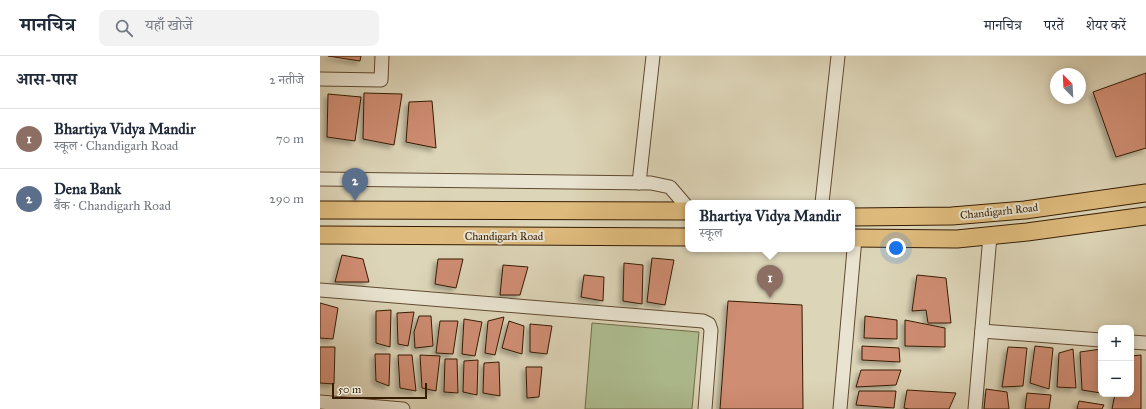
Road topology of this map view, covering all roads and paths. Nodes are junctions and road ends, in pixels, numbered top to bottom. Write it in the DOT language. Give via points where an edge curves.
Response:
graph roads {
  1 [pos="382,56"];
  2 [pos="653,56"];
  3 [pos="838,56"];
  4 [pos="320,79"];
  5 [pos="320,179"];
  6 [pos="639,183"];
  7 [pos="1146,193"];
  8 [pos="822,200"];
  9 [pos="685,204"];
  10 [pos="320,210"];
  11 [pos="685,211"];
  12 [pos="1146,216"];
  13 [pos="855,217"];
  14 [pos="320,235"];
  15 [pos="990,236"];
  16 [pos="685,237"];
  17 [pos="855,238"];
  18 [pos="852,252"];
  19 [pos="320,290"];
  20 [pos="982,331"];
  21 [pos="1098,340"];
  22 [pos="1134,342"];
  23 [pos="1146,343"];
  24 [pos="320,402"];
  25 [pos="403,409"];
  26 [pos="705,409"];
  27 [pos="840,409"];
  28 [pos="975,409"];
  1 -- 4 [label="street" via="381,80"];
  2 -- 6 [label="street"];
  3 -- 8 [label="street"];
  5 -- 6 [label="street"];
  6 -- 9 [label="street" via="670,186"];
  7 -- 13 [label="main road, Chandigarh Road" via="1025,210 952,216"];
  10 -- 11 [label="main road"];
  12 -- 15 [label="main road"];
  14 -- 16 [label="main road, Chandigarh Road"];
  15 -- 17 [label="main road" via="957,239"];
  15 -- 20 [label="street"];
  18 -- 27 [label="street"];
  19 -- 26 [label="street" via="703,321 709,324 711,330"];
  20 -- 21 [label="street"];
  20 -- 28 [label="street"];
  22 -- 23 [label="street"];
  24 -- 25 [label="street"];
}
